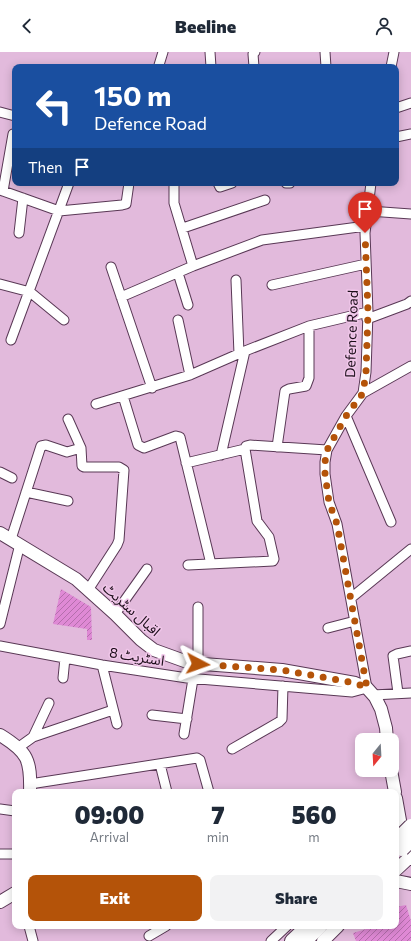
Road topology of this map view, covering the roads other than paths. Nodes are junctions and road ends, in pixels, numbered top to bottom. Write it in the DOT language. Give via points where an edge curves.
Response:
graph roads {
  1 [pos="163,52"];
  2 [pos="210,52"];
  3 [pos="325,52"];
  4 [pos="394,52"];
  5 [pos="252,53"];
  6 [pos="159,64"];
  7 [pos="211,64"];
  8 [pos="254,64"];
  9 [pos="326,64"];
  10 [pos="392,64"];
  11 [pos="411,103"];
  12 [pos="399,107"];
  13 [pos="0,112"];
  14 [pos="12,115"];
  15 [pos="411,134"];
  16 [pos="399,136"];
  17 [pos="12,139"];
  18 [pos="68,186"];
  19 [pos="129,186"];
  20 [pos="174,186"];
  21 [pos="371,186"];
  22 [pos="2,191"];
  23 [pos="23,198"];
  24 [pos="265,200"];
  25 [pos="58,211"];
  26 [pos="368,211"];
  27 [pos="411,214"];
  28 [pos="366,226"];
  29 [pos="183,228"];
  30 [pos="19,234"];
  31 [pos="366,264"];
  32 [pos="193,266"];
  33 [pos="111,267"];
  34 [pos="178,272"];
  35 [pos="236,280"];
  36 [pos="0,284"];
  37 [pos="272,285"];
  38 [pos="30,292"];
  39 [pos="121,298"];
  40 [pos="411,301"];
  41 [pos="188,305"];
  42 [pos="367,316"];
  43 [pos="64,320"];
  44 [pos="178,320"];
  45 [pos="309,326"];
  46 [pos="11,340"];
  47 [pos="242,353"];
  48 [pos="411,366"];
  49 [pos="190,375"];
  50 [pos="152,388"];
  51 [pos="363,393"];
  52 [pos="123,396"];
  53 [pos="96,404"];
  54 [pos="346,416"];
  55 [pos="68,419"];
  56 [pos="277,447"];
  57 [pos="81,448"];
  58 [pos="245,449"];
  59 [pos="327,450"];
  60 [pos="221,455"];
  61 [pos="186,463"];
  62 [pos="0,472"];
  63 [pos="12,478"];
  64 [pos="26,492"];
  65 [pos="68,501"];
  66 [pos="391,522"];
  67 [pos="0,533"];
  68 [pos="16,542"];
  69 [pos="411,549"];
  70 [pos="211,564"];
  71 [pos="188,565"];
  72 [pos="147,569"];
  73 [pos="88,590"];
  74 [pos="351,598"];
  75 [pos="198,607"];
  76 [pos="115,614"];
  77 [pos="355,621"];
  78 [pos="0,624"];
  79 [pos="328,628"];
  80 [pos="0,646"];
  81 [pos="411,651"];
  82 [pos="65,658"];
  83 [pos="198,664"];
  84 [pos="102,665"];
  85 [pos="64,678"];
  86 [pos="193,679"];
  87 [pos="283,686"];
  88 [pos="370,691"];
  89 [pos="398,693"];
  90 [pos="411,693"];
  91 [pos="49,703"];
  92 [pos="113,710"];
  93 [pos="152,715"];
  94 [pos="187,719"];
  95 [pos="117,724"];
  96 [pos="386,733"];
  97 [pos="184,734"];
  98 [pos="0,735"];
  99 [pos="33,737"];
  100 [pos="19,747"];
  101 [pos="232,749"];
  102 [pos="160,764"];
  103 [pos="392,777"];
  104 [pos="30,788"];
  105 [pos="166,789"];
  106 [pos="208,789"];
  107 [pos="394,789"];
  108 [pos="0,809"];
  109 [pos="12,811"];
  110 [pos="399,811"];
  111 [pos="411,816"];
  112 [pos="403,828"];
  113 [pos="411,840"];
  114 [pos="399,851"];
  115 [pos="0,854"];
  116 [pos="12,854"];
  117 [pos="411,857"];
  118 [pos="399,867"];
  119 [pos="399,882"];
  120 [pos="411,884"];
  121 [pos="12,895"];
  122 [pos="0,902"];
  123 [pos="30,929"];
  124 [pos="161,929"];
  125 [pos="284,929"];
  126 [pos="298,929"];
  127 [pos="305,929"];
  128 [pos="317,929"];
  129 [pos="335,929"];
  130 [pos="149,936"];
  131 [pos="33,941"];
  132 [pos="271,941"];
  133 [pos="286,941"];
  134 [pos="292,941"];
  135 [pos="305,941"];
  136 [pos="323,941"];
  1 -- 6 [label="street"];
  2 -- 7 [label="street"];
  3 -- 9 [label="street"];
  4 -- 10 [label="street"];
  5 -- 8 [label="street"];
  11 -- 12 [label="street"];
  13 -- 14 [label="street"];
  15 -- 16 [label="street"];
  17 -- 22 [label="street"];
  18 -- 25 [label="street"];
  19 -- 25 [label="street" via="126,204 122,206"];
  20 -- 29 [label="street" via="174,203"];
  21 -- 26 [label="street, Defence Road"];
  22 -- 23 [label="street"];
  23 -- 25 [label="street"];
  23 -- 30 [label="street"];
  24 -- 29 [label="street"];
  25 -- 38 [label="street"];
  26 -- 27 [label="street"];
  26 -- 28 [label="street, Defence Road"];
  28 -- 31 [label="street, Defence Road"];
  28 -- 32 [label="street" via="262,240"];
  29 -- 32 [label="street"];
  31 -- 37 [label="street"];
  31 -- 42 [label="street, Defence Road"];
  32 -- 34 [label="street"];
  33 -- 39 [label="street"];
  34 -- 39 [label="street"];
  34 -- 41 [label="street"];
  35 -- 47 [label="street"];
  36 -- 38 [label="street"];
  38 -- 43 [label="street"];
  38 -- 46 [label="street"];
  39 -- 50 [label="street"];
  40 -- 42 [label="street"];
  42 -- 45 [label="street"];
  42 -- 51 [label="street, Defence Road"];
  44 -- 49 [label="street"];
  45 -- 47 [label="street"];
  45 -- 56 [label="street" via="308,382 306,386 285,391"];
  47 -- 49 [label="street"];
  47 -- 60 [label="street"];
  48 -- 51 [label="street"];
  49 -- 50 [label="street"];
  50 -- 52 [label="street"];
  51 -- 54 [label="street, Defence Road"];
  52 -- 53 [label="street"];
  52 -- 61 [label="street" via="138,445 144,448 178,436"];
  54 -- 59 [label="street, Defence Road"];
  54 -- 66 [label="street"];
  55 -- 57 [label="street"];
  56 -- 58 [label="street" via="250,445"];
  56 -- 59 [label="street"];
  57 -- 64 [label="street" via="67,452 46,444 41,446"];
  57 -- 73 [label="street" via="82,466 120,467 124,470 119,540"];
  58 -- 60 [label="street"];
  58 -- 70 [label="street" via="257,521 269,537 274,559"];
  59 -- 74 [label="street, Defence Road" via="325,474 329,502 337,524"];
  60 -- 61 [label="street"];
  61 -- 70 [label="street"];
  62 -- 63 [label="street"];
  64 -- 65 [label="street"];
  64 -- 68 [label="street"];
  67 -- 68 [label="street, اقبال سٹریٹ"];
  68 -- 73 [label="street, اقبال سٹریٹ" via="76,578"];
  68 -- 78 [label="street"];
  69 -- 74 [label="street"];
  70 -- 71 [label="street"];
  72 -- 76 [label="street"];
  73 -- 76 [label="street, اقبال سٹریٹ"];
  74 -- 77 [label="street, Defence Road"];
  75 -- 83 [label="street"];
  76 -- 83 [label="street, اقبال سٹریٹ" via="154,650"];
  77 -- 79 [label="street"];
  77 -- 88 [label="street, Defence Road"];
  80 -- 82 [label="street, اسٹریٹ 8"];
  81 -- 89 [label="street" via="393,656"];
  82 -- 84 [label="street, اسٹریٹ 8"];
  82 -- 85 [label="street"];
  83 -- 88 [label="street, اقبال سٹریٹ" via="282,670 355,683"];
  84 -- 86 [label="street, اسٹریٹ 8"];
  84 -- 92 [label="street"];
  86 -- 87 [label="street, اسٹریٹ 8"];
  86 -- 94 [label="street"];
  87 -- 88 [label="street, اسٹریٹ 8" via="352,692"];
  87 -- 101 [label="street" via="282,719"];
  88 -- 89 [label="street, اسٹریٹ 8"];
  88 -- 96 [label="street" via="381,709"];
  89 -- 90 [label="street, اسٹریٹ 8"];
  91 -- 99 [label="street"];
  92 -- 95 [label="street"];
  92 -- 99 [label="street"];
  93 -- 94 [label="street"];
  94 -- 97 [label="street"];
  98 -- 100 [label="street"];
  99 -- 100 [label="street"];
  100 -- 104 [label="street" via="29,762"];
  102 -- 104 [label="street"];
  102 -- 105 [label="street"];
  102 -- 106 [label="street" via="199,758"];
  103 -- 107 [label="street"];
  108 -- 109 [label="street"];
  110 -- 112 [label="street"];
  111 -- 112 [label="street"];
  112 -- 117 [label="street"];
  113 -- 114 [label="main road, bridge"];
  115 -- 116 [label="street"];
  117 -- 118 [label="street"];
  119 -- 120 [label="street"];
  121 -- 122 [label="street"];
  123 -- 131 [label="street"];
  124 -- 130 [label="street"];
  125 -- 132 [label="street"];
  126 -- 133 [label="street"];
  127 -- 134 [label="main road"];
  128 -- 135 [label="main road"];
  129 -- 136 [label="street"];
}
